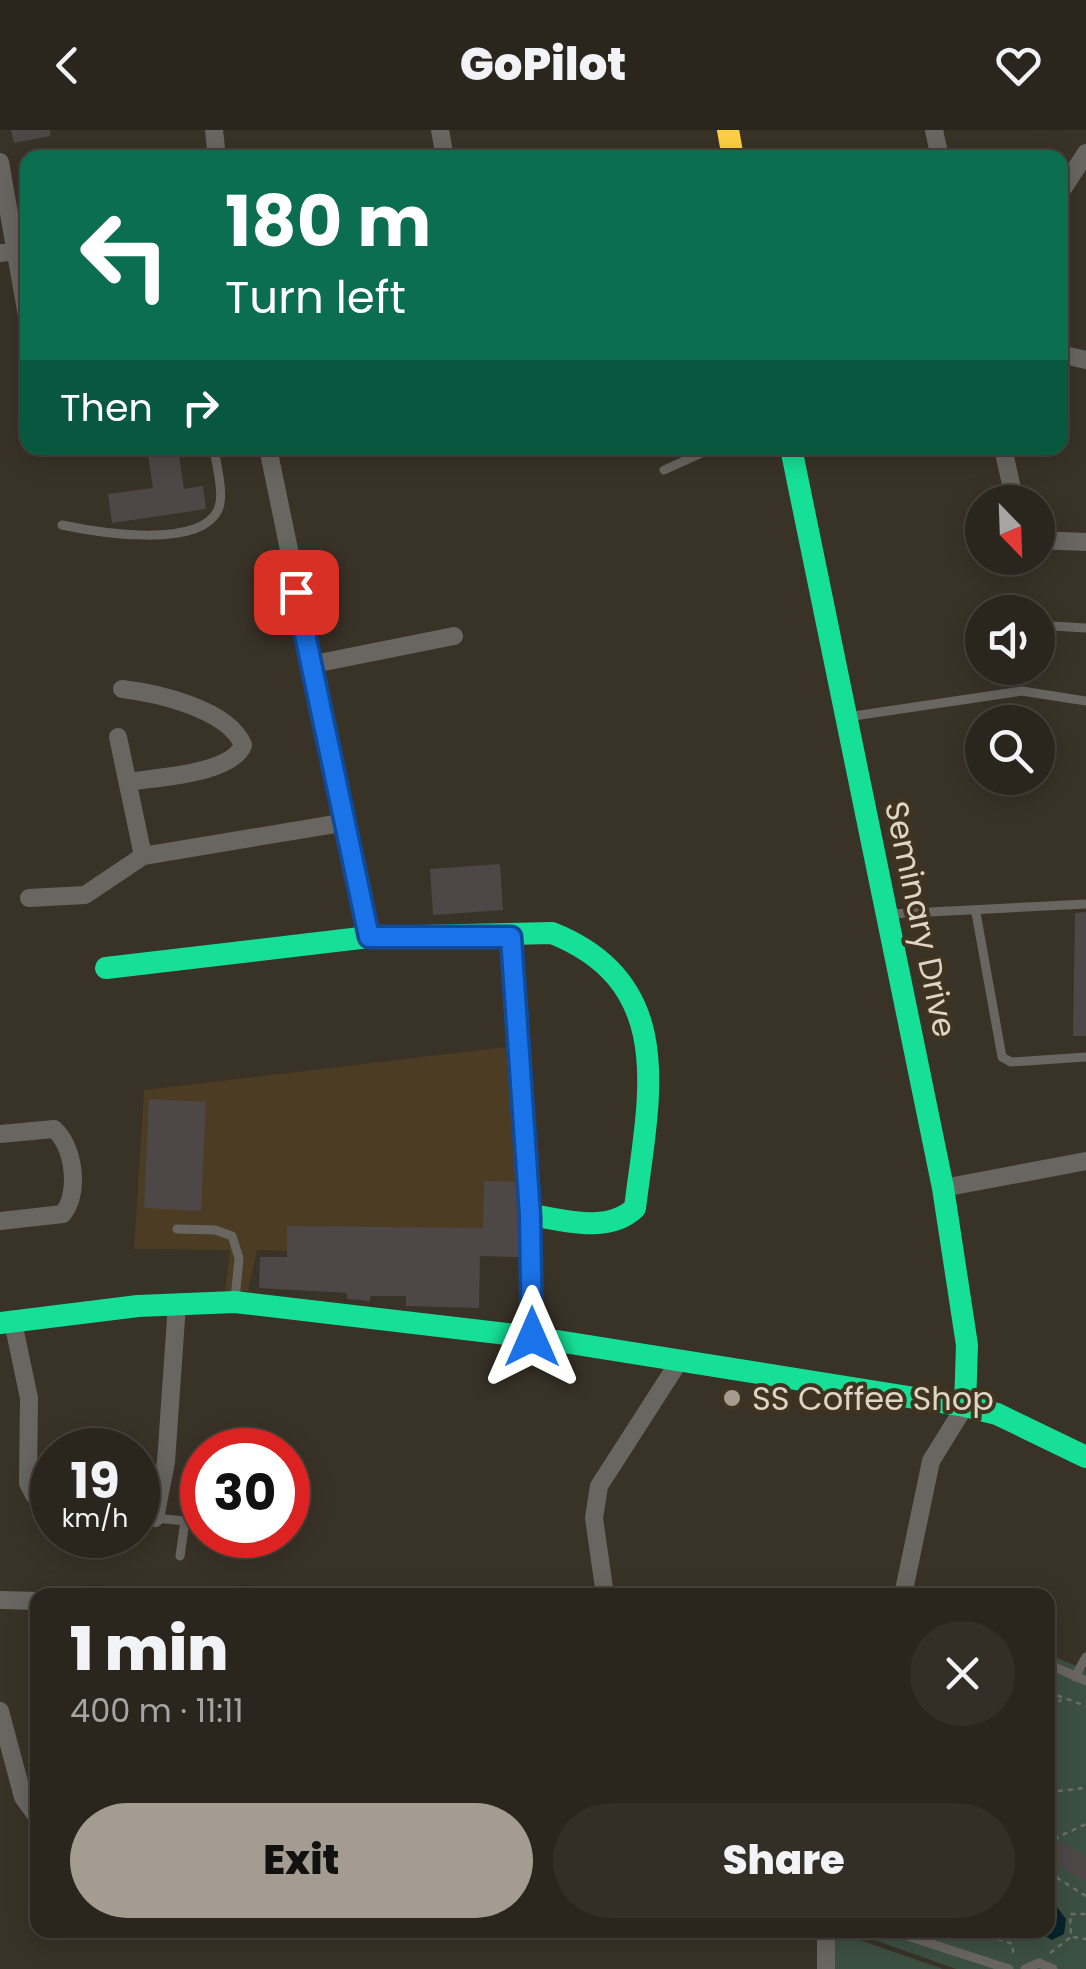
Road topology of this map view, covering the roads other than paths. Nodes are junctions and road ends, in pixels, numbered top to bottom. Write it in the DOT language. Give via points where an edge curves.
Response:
graph roads {
  1 [pos="1086,153"];
  2 [pos="0,162"];
  3 [pos="1068,181"];
  4 [pos="14,251"];
  5 [pos="20,281"];
  6 [pos="215,455"];
  7 [pos="269,455"];
  8 [pos="697,455"];
  9 [pos="792,455"];
  10 [pos="1005,455"];
  11 [pos="664,470"];
  12 [pos="1011,485"];
  13 [pos="62,526"];
  14 [pos="1055,541"];
  15 [pos="1086,542"];
  16 [pos="1055,626"];
  17 [pos="1086,628"];
  18 [pos="454,636"];
  19 [pos="310,665"];
  20 [pos="122,688"];
  21 [pos="1086,701"];
  22 [pos="844,717"];
  23 [pos="118,737"];
  24 [pos="128,782"];
  25 [pos="347,822"];
  26 [pos="143,856"];
  27 [pos="29,898"];
  28 [pos="1086,904"];
  29 [pos="976,912"];
  30 [pos="888,914"];
  31 [pos="369,937"];
  32 [pos="511,937"];
  33 [pos="106,968"];
  34 [pos="1086,1057"];
  35 [pos="0,1134"];
  36 [pos="1086,1161"];
  37 [pos="943,1188"];
  38 [pos="530,1215"];
  39 [pos="0,1220"];
  40 [pos="176,1230"];
  41 [pos="234,1302"];
  42 [pos="178,1304"];
  43 [pos="6,1322"];
  44 [pos="532,1337"];
  45 [pos="680,1360"];
  46 [pos="965,1406"];
  47 [pos="1086,1457"];
  48 [pos="160,1478"];
  49 [pos="30,1489"];
  50 [pos="604,1588"];
  51 [pos="904,1588"];
  52 [pos="0,1600"];
  53 [pos="30,1601"];
  54 [pos="1086,1657"];
  55 [pos="1055,1667"];
  56 [pos="1075,1676"];
  57 [pos="1086,1681"];
  58 [pos="0,1712"];
  59 [pos="30,1807"];
  60 [pos="826,1938"];
  61 [pos="913,1938"];
  62 [pos="1055,1964"];
  63 [pos="826,1969"];
  64 [pos="1009,1969"];
  65 [pos="1025,1969"];
  1 -- 3 [label="street"];
  2 -- 4 [label="street"];
  4 -- 5 [label="street"];
  6 -- 13 [label="lane" via="220,500 209,520 184,530 122,536"];
  7 -- 19 [label="street"];
  8 -- 11 [label="lane"];
  9 -- 22 [label="street, Seminary Drive"];
  10 -- 12 [label="street"];
  14 -- 15 [label="street"];
  16 -- 17 [label="lane"];
  18 -- 19 [label="street"];
  19 -- 25 [label="street"];
  20 -- 24 [label="street" via="187,702 243,745 219,768"];
  21 -- 22 [label="lane" via="1022,691"];
  22 -- 30 [label="street, Seminary Drive"];
  23 -- 24 [label="street"];
  24 -- 26 [label="street"];
  25 -- 26 [label="street"];
  25 -- 31 [label="street"];
  26 -- 27 [label="street" via="85,895"];
  28 -- 29 [label="lane"];
  29 -- 30 [label="lane"];
  29 -- 34 [label="lane" via="1002,1057"];
  30 -- 37 [label="street, Seminary Drive"];
  31 -- 32 [label="street"];
  31 -- 33 [label="street"];
  32 -- 38 [label="street"];
  32 -- 38 [label="street" via="552,933 594,951 642,1025 650,1060 631,1214 610,1222"];
  35 -- 39 [label="street" via="54,1129 68,1146 72,1182 63,1214"];
  36 -- 37 [label="street"];
  37 -- 46 [label="street, Seminary Drive" via="967,1346"];
  38 -- 44 [label="street"];
  40 -- 41 [label="lane" via="232,1236 239,1258"];
  41 -- 42 [label="street"];
  41 -- 44 [label="street"];
  42 -- 43 [label="street"];
  42 -- 48 [label="street"];
  43 -- 49 [label="street" via="29,1398"];
  44 -- 45 [label="street"];
  45 -- 46 [label="street"];
  45 -- 50 [label="street" via="600,1486 594,1518"];
  46 -- 47 [label="street" via="997,1414"];
  46 -- 51 [label="street" via="931,1461"];
  52 -- 53 [label="street"];
  54 -- 56 [label="lane"];
  55 -- 56 [label="lane"];
  56 -- 57 [label="lane"];
  58 -- 59 [label="street"];
  60 -- 63 [label="street"];
  61 -- 64 [label="lane"];
  62 -- 65 [label="lane"];
}
